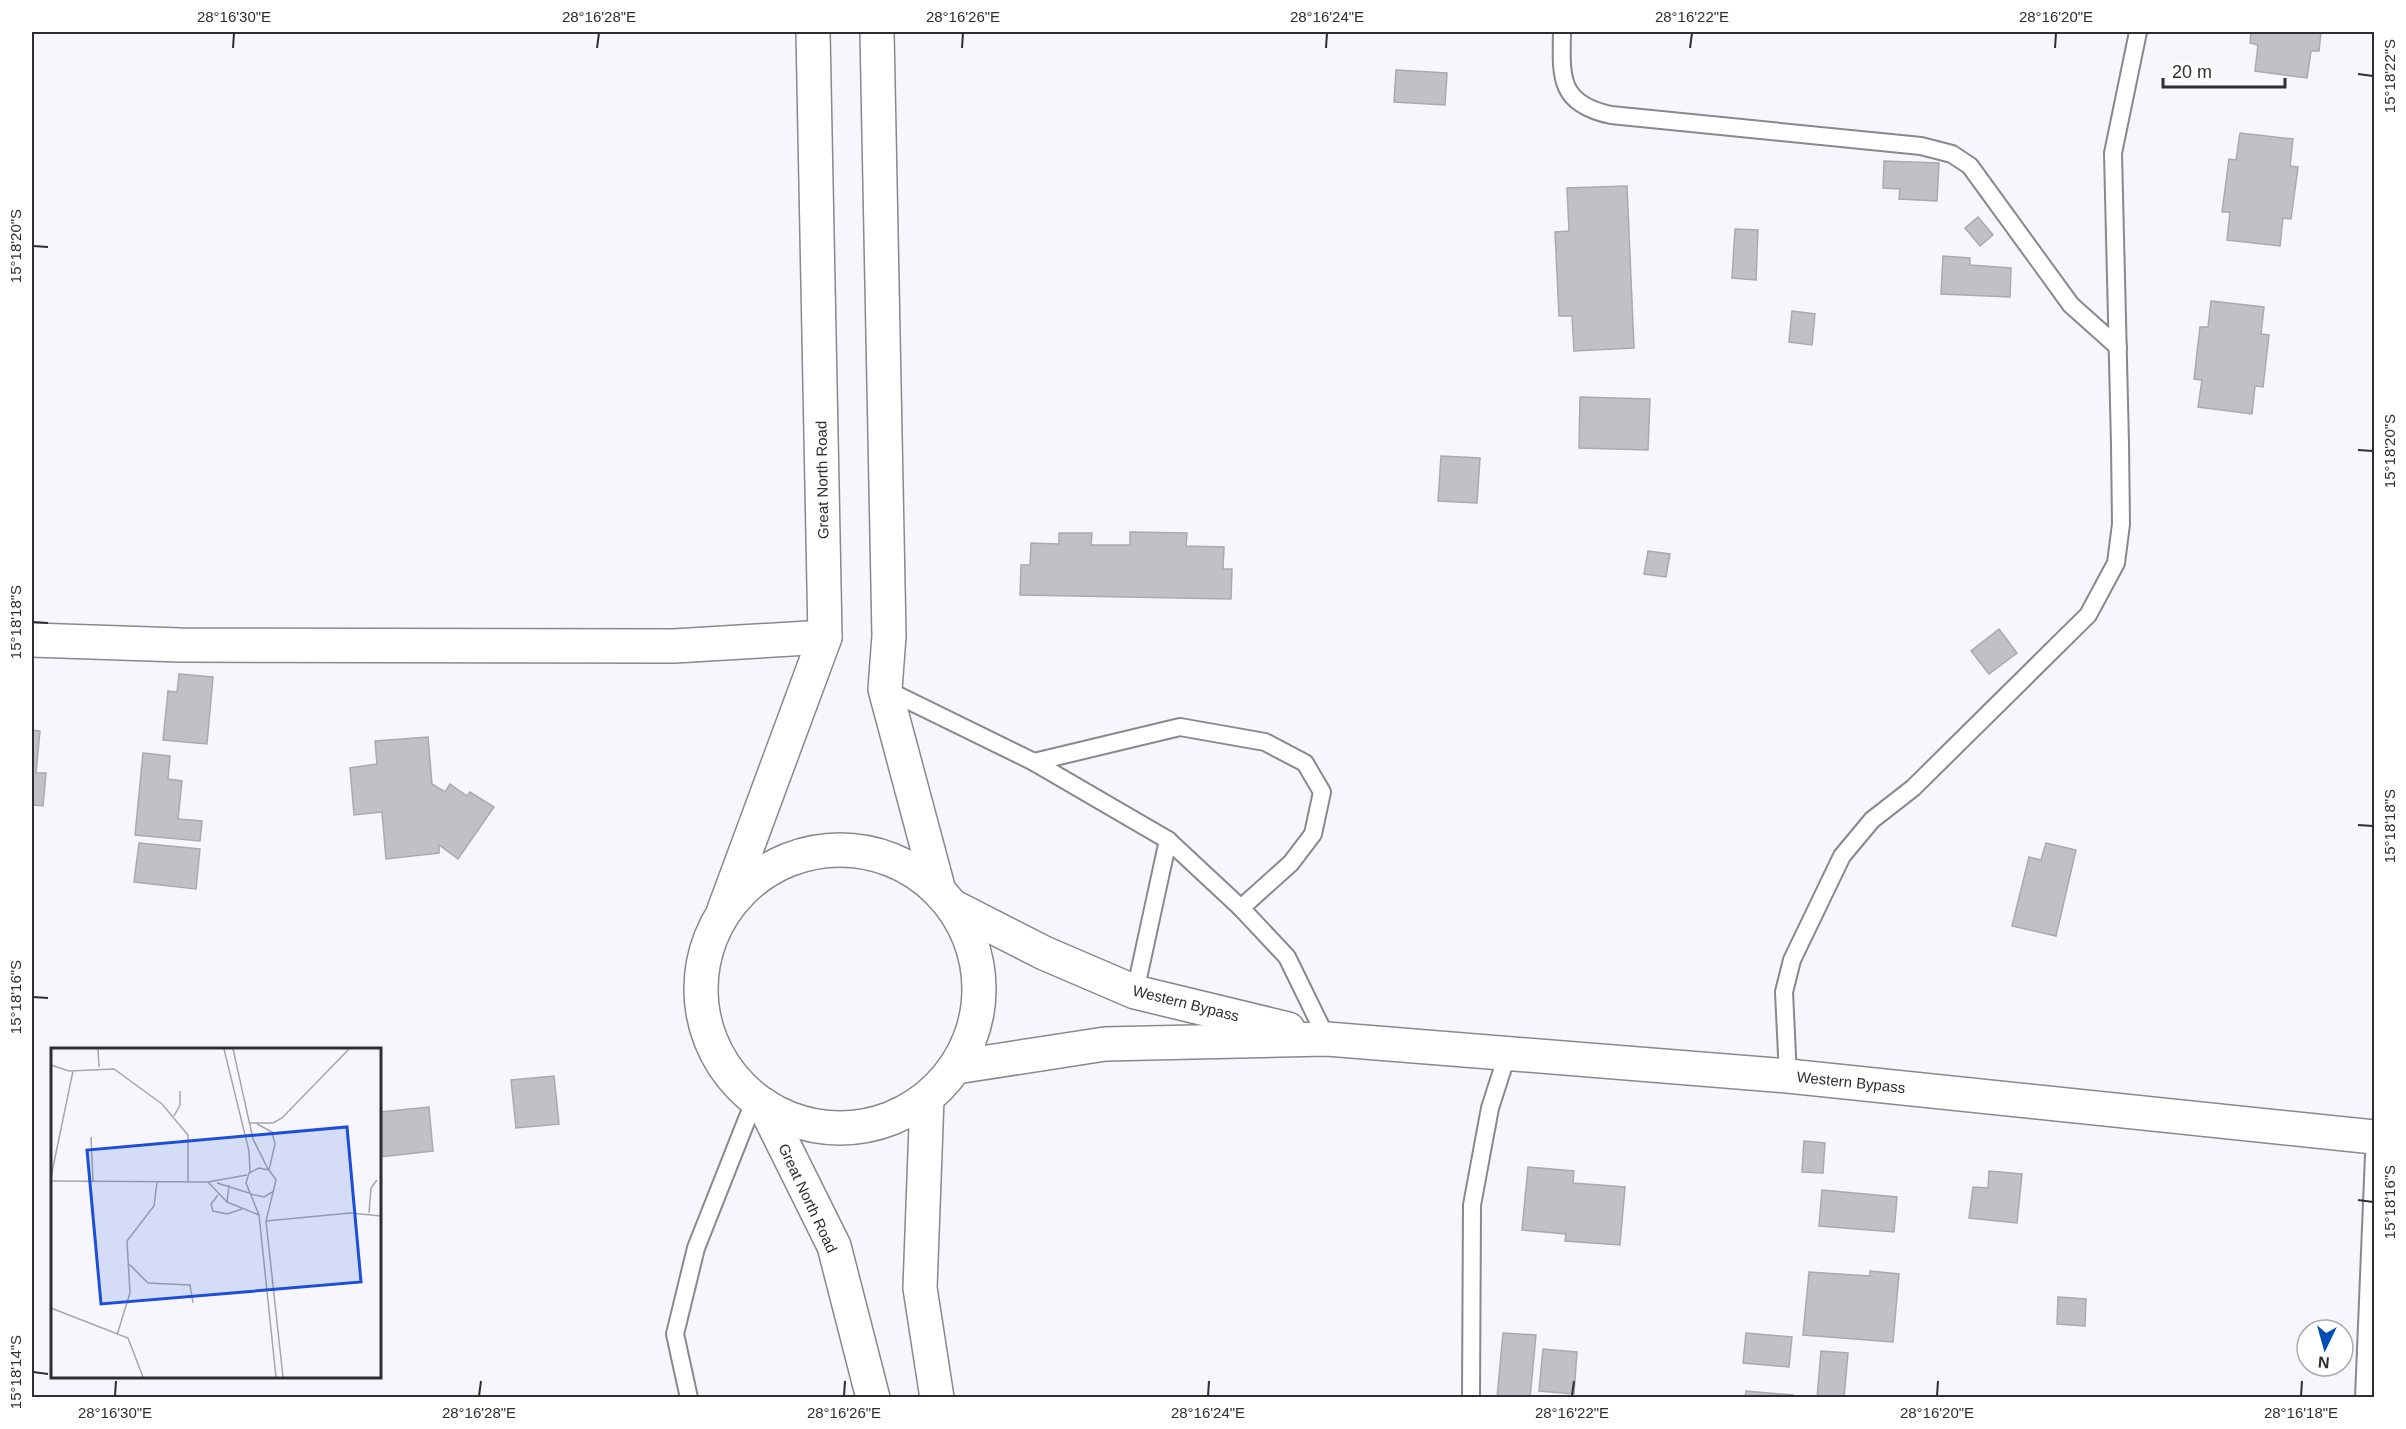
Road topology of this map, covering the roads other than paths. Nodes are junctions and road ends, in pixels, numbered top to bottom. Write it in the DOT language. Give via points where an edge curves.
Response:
graph roads {
  1 [pos="813,32"];
  2 [pos="877,32"];
  3 [pos="1562,32"];
  4 [pos="2138,32"];
  5 [pos="2118,347"];
  6 [pos="825,637"];
  7 [pos="32,640"];
  8 [pos="885,689"];
  9 [pos="1034,762"];
  10 [pos="1168,840"];
  11 [pos="946,898"];
  12 [pos="1241,908"];
  13 [pos="724,910"];
  14 [pos="1135,992"];
  15 [pos="1327,1039"];
  16 [pos="1508,1052"];
  17 [pos="956,1066"];
  18 [pos="1788,1076"];
  19 [pos="927,1098"];
  20 [pos="759,1102"];
  21 [pos="2374,1137"];
  22 [pos="2374,1155"];
  23 [pos="689,1398"];
  24 [pos="873,1398"];
  25 [pos="937,1398"];
  26 [pos="1471,1398"];
  27 [pos="2364,1398"];
  1 -- 6 [label="main road, Great North Road"];
  2 -- 8 [label="main road" via="889,636"];
  3 -- 5 [label="lane" via="1564,86 1576,102 1590,110 1921,146 1952,154 1970,166 2071,305"];
  4 -- 5 [label="lane" via="2113,153"];
  5 -- 18 [label="lane" via="2121,525 2116,563 2088,615 1913,788 1872,820 1842,856 1792,960 1784,992"];
  6 -- 7 [label="main road" via="674,646 180,645"];
  6 -- 13 [label="main road, Great North Road"];
  8 -- 9 [label="lane"];
  8 -- 11 [label="main road"];
  9 -- 10 [label="lane"];
  9 -- 12 [label="lane" via="1180,727 1265,742 1305,763 1322,792 1313,834 1291,863"];
  10 -- 12 [label="lane"];
  10 -- 14 [label="lane"];
  11 -- 13 [label="main road" via="899,863 876,855 826,850 779,863 740,891"];
  11 -- 14 [label="main road, Western Bypass" via="1044,953"];
  11 -- 17 [label="main road" via="965,927 979,973 976,1022"];
  12 -- 15 [label="lane" via="1287,957"];
  13 -- 20 [label="main road" via="702,963 700,1002 717,1056"];
  14 -- 15 [label="main road, Western Bypass"];
  15 -- 16 [label="main road, Western Bypass"];
  15 -- 17 [label="main road, Western Bypass" via="1105,1044"];
  16 -- 18 [label="main road, Western Bypass"];
  16 -- 26 [label="lane" via="1490,1108 1472,1205"];
  17 -- 19 [label="main road"];
  18 -- 21 [label="main road, Western Bypass"];
  19 -- 20 [label="main road" via="890,1119 847,1128 803,1123"];
  19 -- 25 [label="main road" via="920,1288"];
  20 -- 23 [label="lane" via="696,1248 675,1334"];
  20 -- 24 [label="main road, Great North Road" via="834,1246"];
  22 -- 27 [label="lane"];
}
